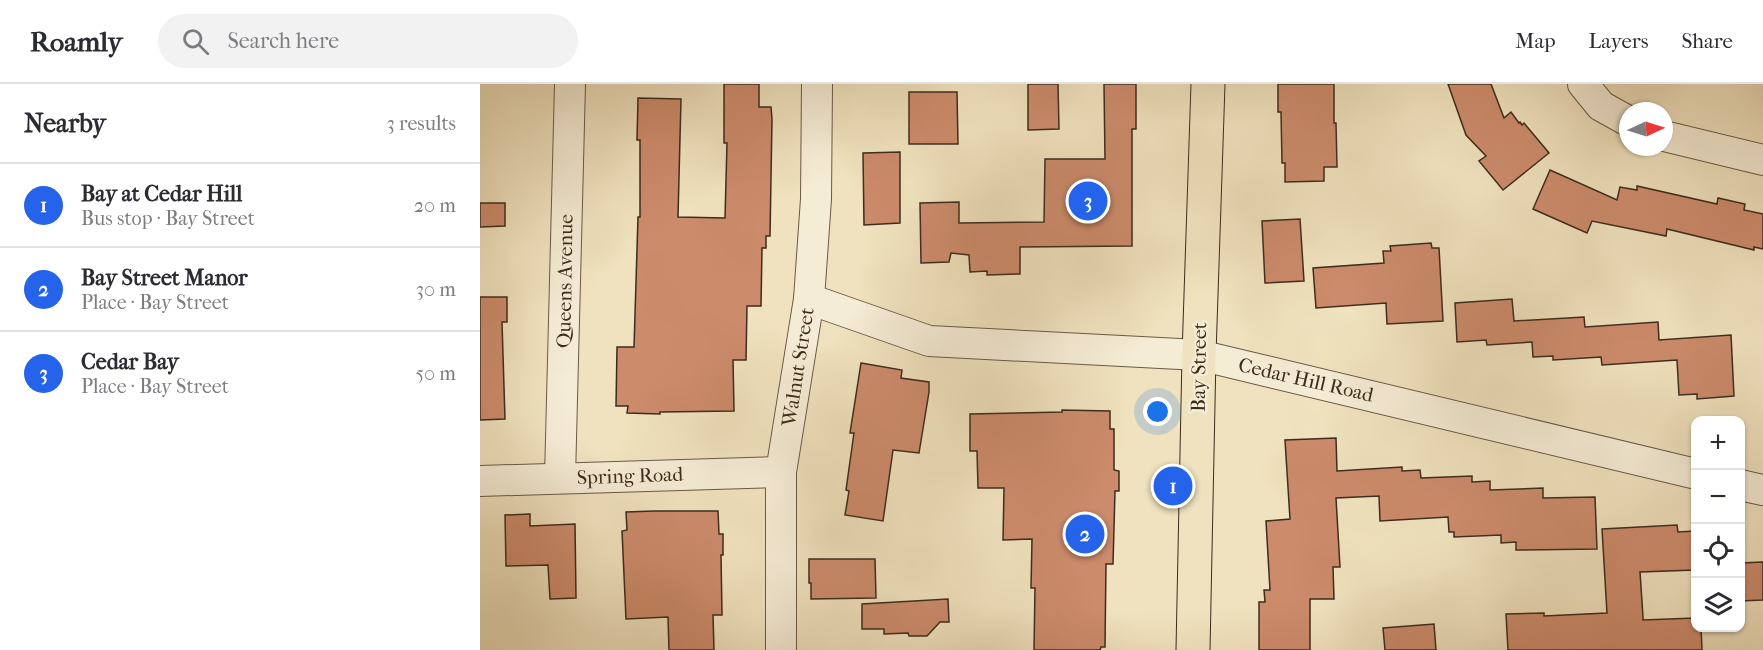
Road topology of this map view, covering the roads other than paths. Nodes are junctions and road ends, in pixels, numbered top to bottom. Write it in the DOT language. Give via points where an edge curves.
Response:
graph roads {
  1 [pos="570,84"];
  2 [pos="817,84"];
  3 [pos="1208,84"];
  4 [pos="1583,84"];
  5 [pos="1619,116"];
  6 [pos="1673,138"];
  7 [pos="1763,160"];
  8 [pos="809,299"];
  9 [pos="1199,355"];
  10 [pos="781,472"];
  11 [pos="1691,473"];
  12 [pos="560,478"];
  13 [pos="480,481"];
  14 [pos="1745,486"];
  15 [pos="1763,490"];
  16 [pos="781,650"];
  17 [pos="1193,650"];
  1 -- 12 [label="street, Queens Avenue"];
  2 -- 8 [label="street, Walnut Street" via="816,200"];
  3 -- 9 [label="main road, Bay Street"];
  4 -- 5 [label="street" via="1601,106"];
  6 -- 7 [label="street"];
  8 -- 9 [label="street, Cedar Hill Road" via="929,341"];
  8 -- 10 [label="street, Walnut Street"];
  9 -- 11 [label="street, Cedar Hill Road"];
  9 -- 17 [label="main road, Bay Street"];
  10 -- 12 [label="street, Spring Road"];
  10 -- 16 [label="street, Walnut Street"];
  12 -- 13 [label="street, Spring Road"];
  14 -- 15 [label="street"];
}
